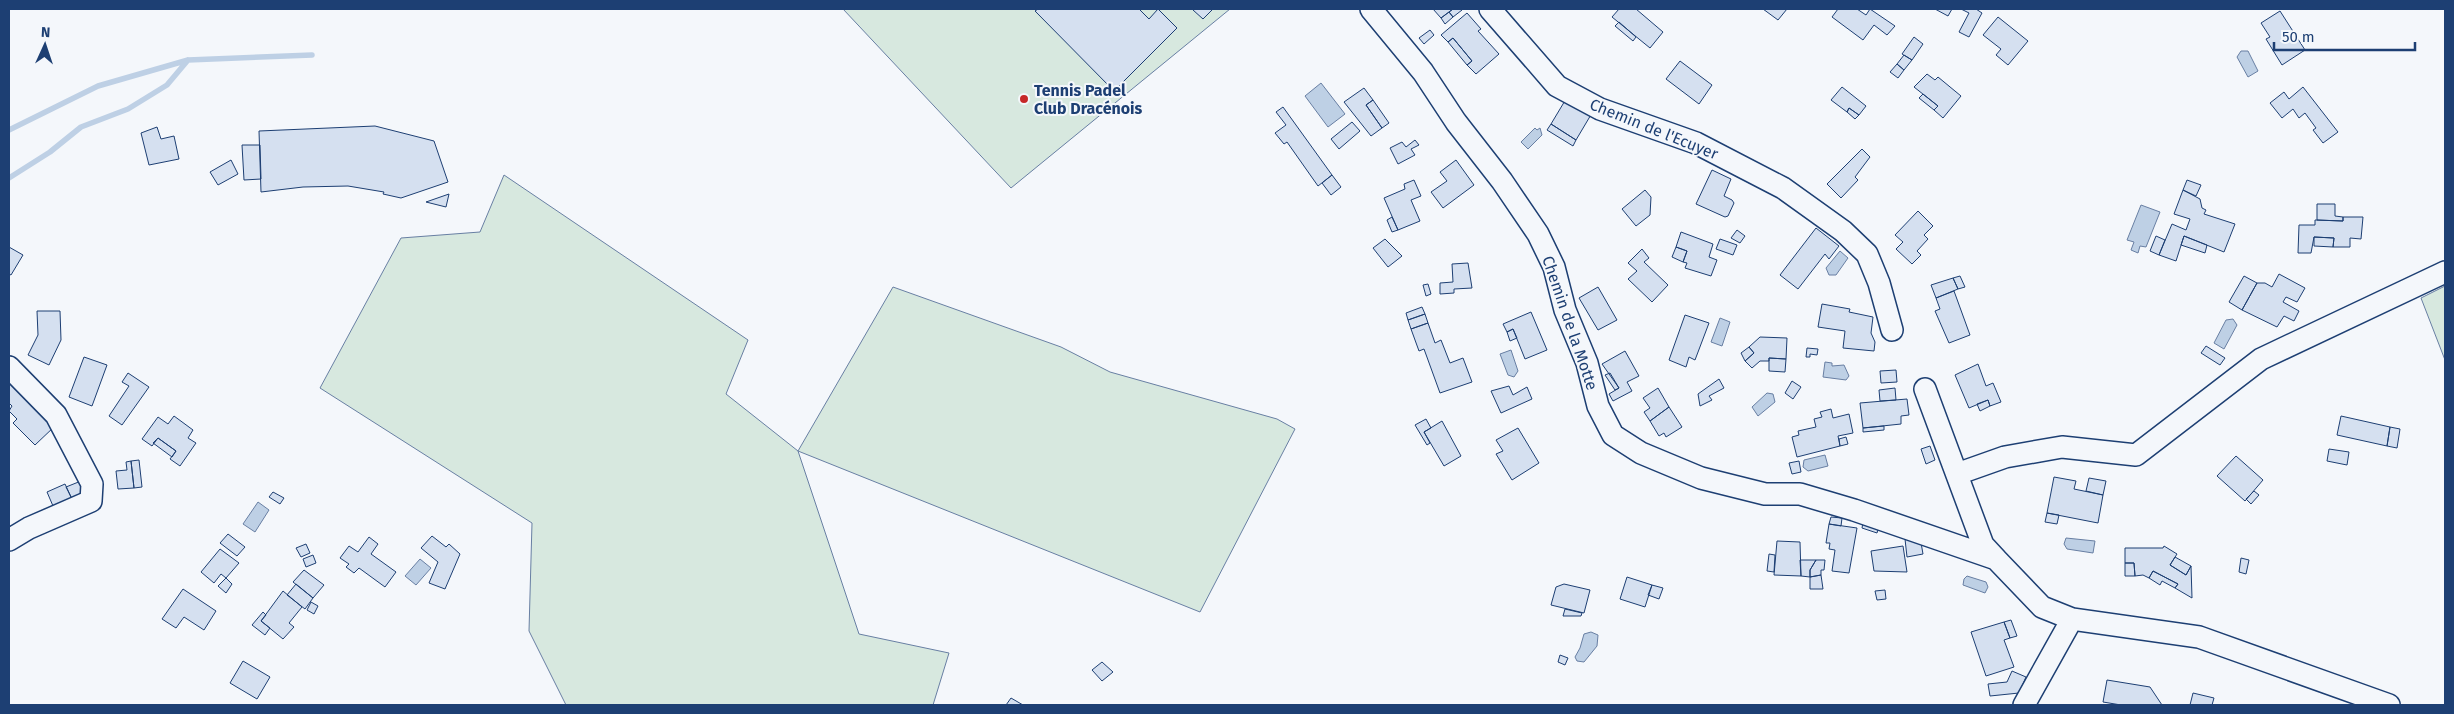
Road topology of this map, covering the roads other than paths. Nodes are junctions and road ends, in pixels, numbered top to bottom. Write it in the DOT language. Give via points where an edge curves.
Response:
graph roads {
  1 [pos="1371,9"];
  2 [pos="1490,9"];
  3 [pos="2445,272"];
  4 [pos="1892,330"];
  5 [pos="9,367"];
  6 [pos="1925,389"];
  7 [pos="1954,464"];
  8 [pos="9,540"];
  9 [pos="1996,559"];
  10 [pos="2072,619"];
  11 [pos="2024,705"];
  12 [pos="2390,705"];
  1 -- 9 [label="street, Chemin de la Motte" via="1423,72 1538,234 1554,267 1598,406 1613,435 1641,453 1723,485 1765,494 1800,494"];
  2 -- 4 [label="street, Chemin de l'Ecuyer" via="1556,86 1600,109 1696,143 1783,188 1844,231 1867,254"];
  3 -- 7 [label="street" via="2261,359 2136,455 2062,447"];
  5 -- 8 [label="street" via="56,415 92,484 91,501"];
  6 -- 7 [label="street"];
  7 -- 9 [label="street" via="1983,545"];
  9 -- 10 [label="street" via="2042,607"];
  10 -- 11 [label="street"];
  10 -- 12 [label="street" via="2199,637"];
}
